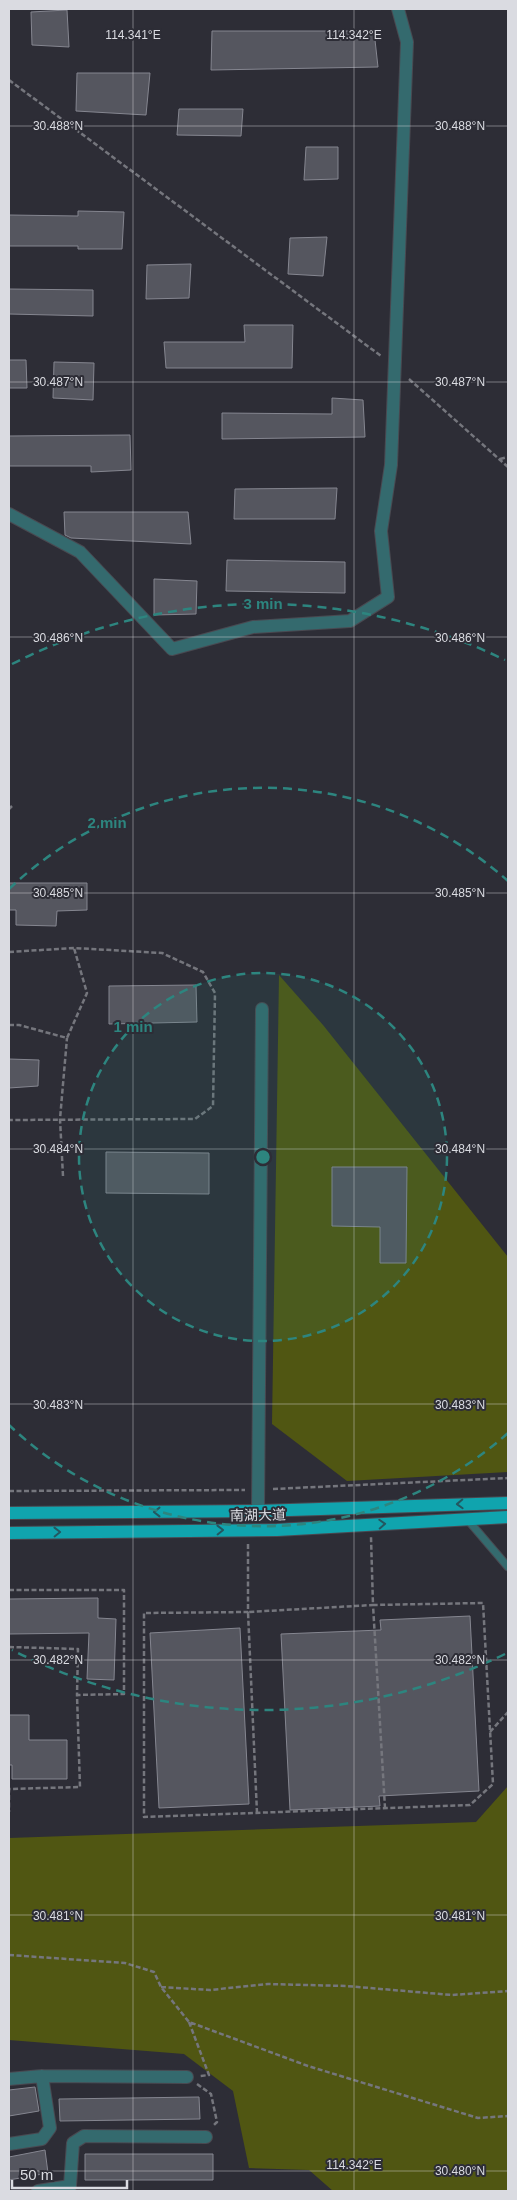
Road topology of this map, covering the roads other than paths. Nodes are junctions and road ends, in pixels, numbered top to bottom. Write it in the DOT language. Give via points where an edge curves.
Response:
graph roads {
  1 [pos="398,9"];
  2 [pos="9,514"];
  3 [pos="262,1009"];
  4 [pos="508,1503"];
  5 [pos="258,1511"];
  6 [pos="9,1513"];
  7 [pos="508,1517"];
  8 [pos="467,1519"];
  9 [pos="9,1532"];
  10 [pos="508,1567"];
  11 [pos="42,2076"];
  12 [pos="187,2076"];
  13 [pos="9,2079"];
  14 [pos="206,2137"];
  15 [pos="9,2144"];
  16 [pos="67,2163"];
  17 [pos="70,2189"];
  18 [pos="38,2191"];
  1 -- 2 [label="street" via="407,42 391,465 381,531 388,597 350,621 253,628 172,649 80,552"];
  3 -- 5 [label="street"];
  4 -- 5 [label="main road, 南湖大道, one-way"];
  5 -- 6 [label="main road, 南湖大道, one-way"];
  7 -- 8 [label="main road, 南湖大道"];
  9 -- 8 [label="main road, 南湖大道, one-way" via="248,1530"];
  8 -- 10 [label="lane"];
  11 -- 12 [label="street"];
  11 -- 13 [label="street"];
  11 -- 15 [label="street" via="50,2128 42,2139"];
  14 -- 17 [label="street" via="84,2136 73,2144"];
  16 -- 17 [label="street"];
  17 -- 18 [label="street"];
}
